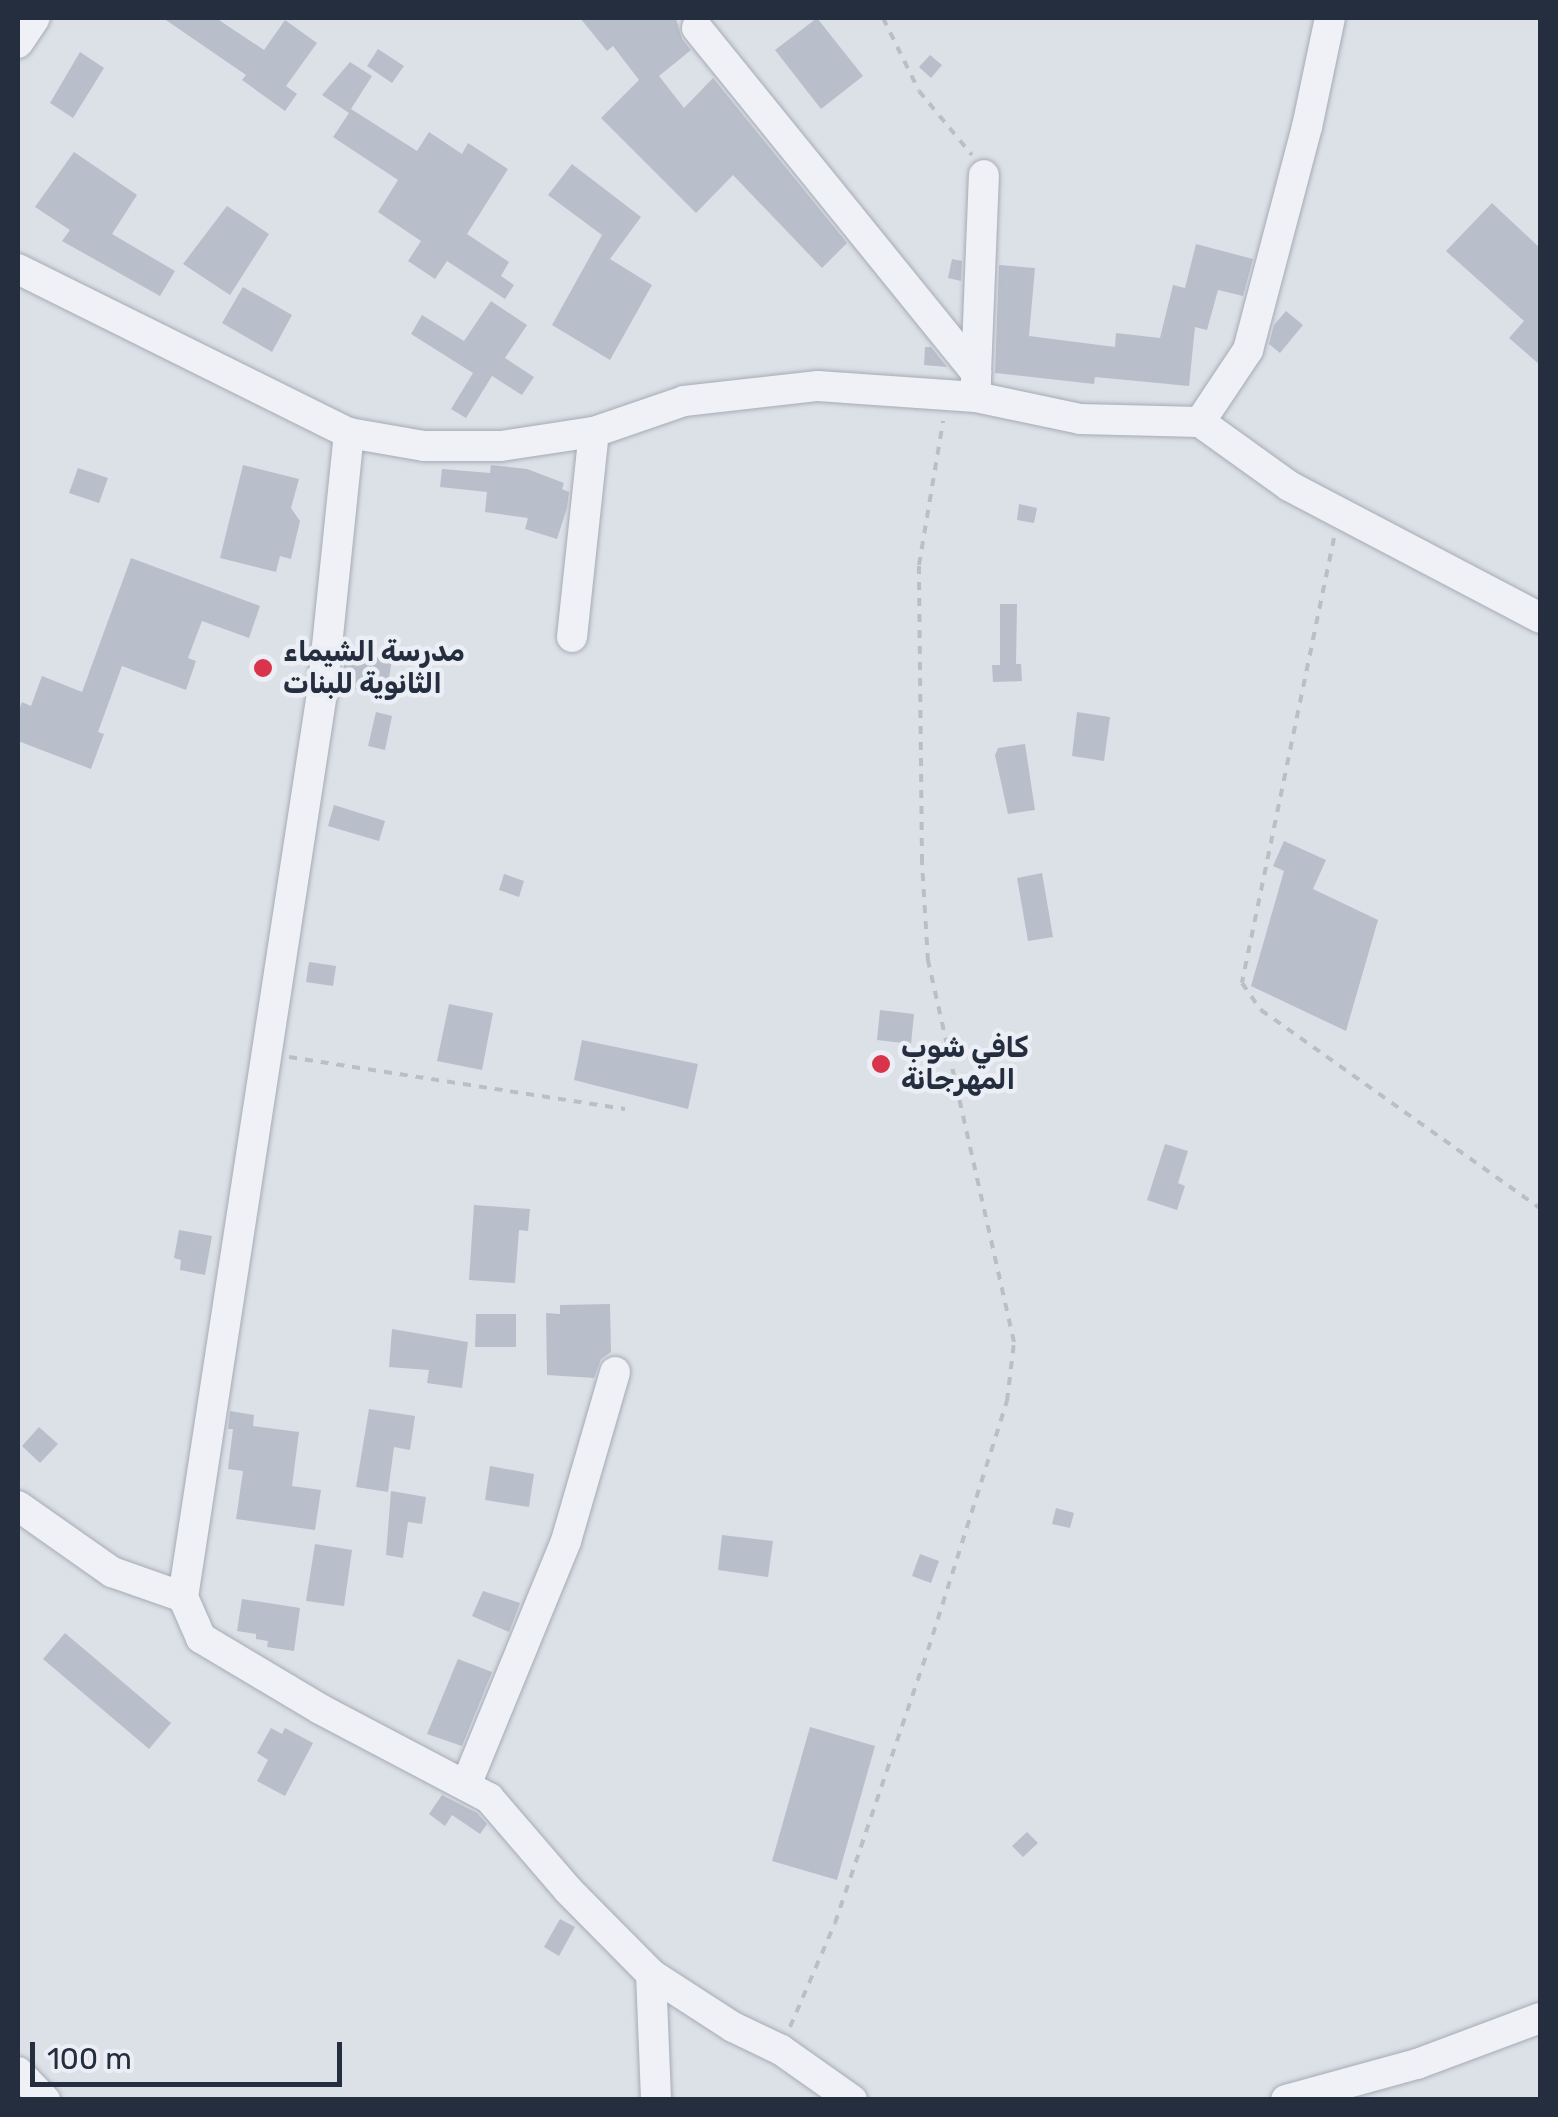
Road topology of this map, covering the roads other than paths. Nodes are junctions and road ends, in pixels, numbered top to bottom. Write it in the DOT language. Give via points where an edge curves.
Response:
graph roads {
  1 [pos="36,18"];
  2 [pos="1330,18"];
  3 [pos="697,28"];
  4 [pos="18,43"];
  5 [pos="984,175"];
  6 [pos="18,269"];
  7 [pos="966,388"];
  8 [pos="1200,422"];
  9 [pos="594,432"];
  10 [pos="349,433"];
  11 [pos="1540,618"];
  12 [pos="572,636"];
  13 [pos="615,1372"];
  14 [pos="18,1506"];
  15 [pos="182,1597"];
  16 [pos="466,1785"];
  17 [pos="651,1974"];
  18 [pos="1540,2018"];
  19 [pos="18,2072"];
  20 [pos="45,2100"];
  21 [pos="656,2100"];
  22 [pos="852,2100"];
  23 [pos="1286,2100"];
  1 -- 4 [label="street"];
  2 -- 8 [label="street" via="1248,350"];
  3 -- 7 [label="street"];
  5 -- 7 [label="street"];
  6 -- 10 [label="street"];
  7 -- 8 [label="street" via="1080,420"];
  7 -- 9 [label="street" via="818,386 684,402"];
  8 -- 11 [label="street" via="1289,486"];
  9 -- 10 [label="street" via="501,446 424,446"];
  9 -- 12 [label="street"];
  10 -- 15 [label="street" via="322,693"];
  13 -- 16 [label="street" via="566,1541"];
  14 -- 15 [label="street" via="112,1572"];
  15 -- 16 [label="street" via="200,1638"];
  16 -- 17 [label="street" via="488,1798"];
  17 -- 21 [label="street"];
  17 -- 22 [label="street"];
  18 -- 23 [label="street" via="1417,2064"];
  19 -- 20 [label="street"];
}
